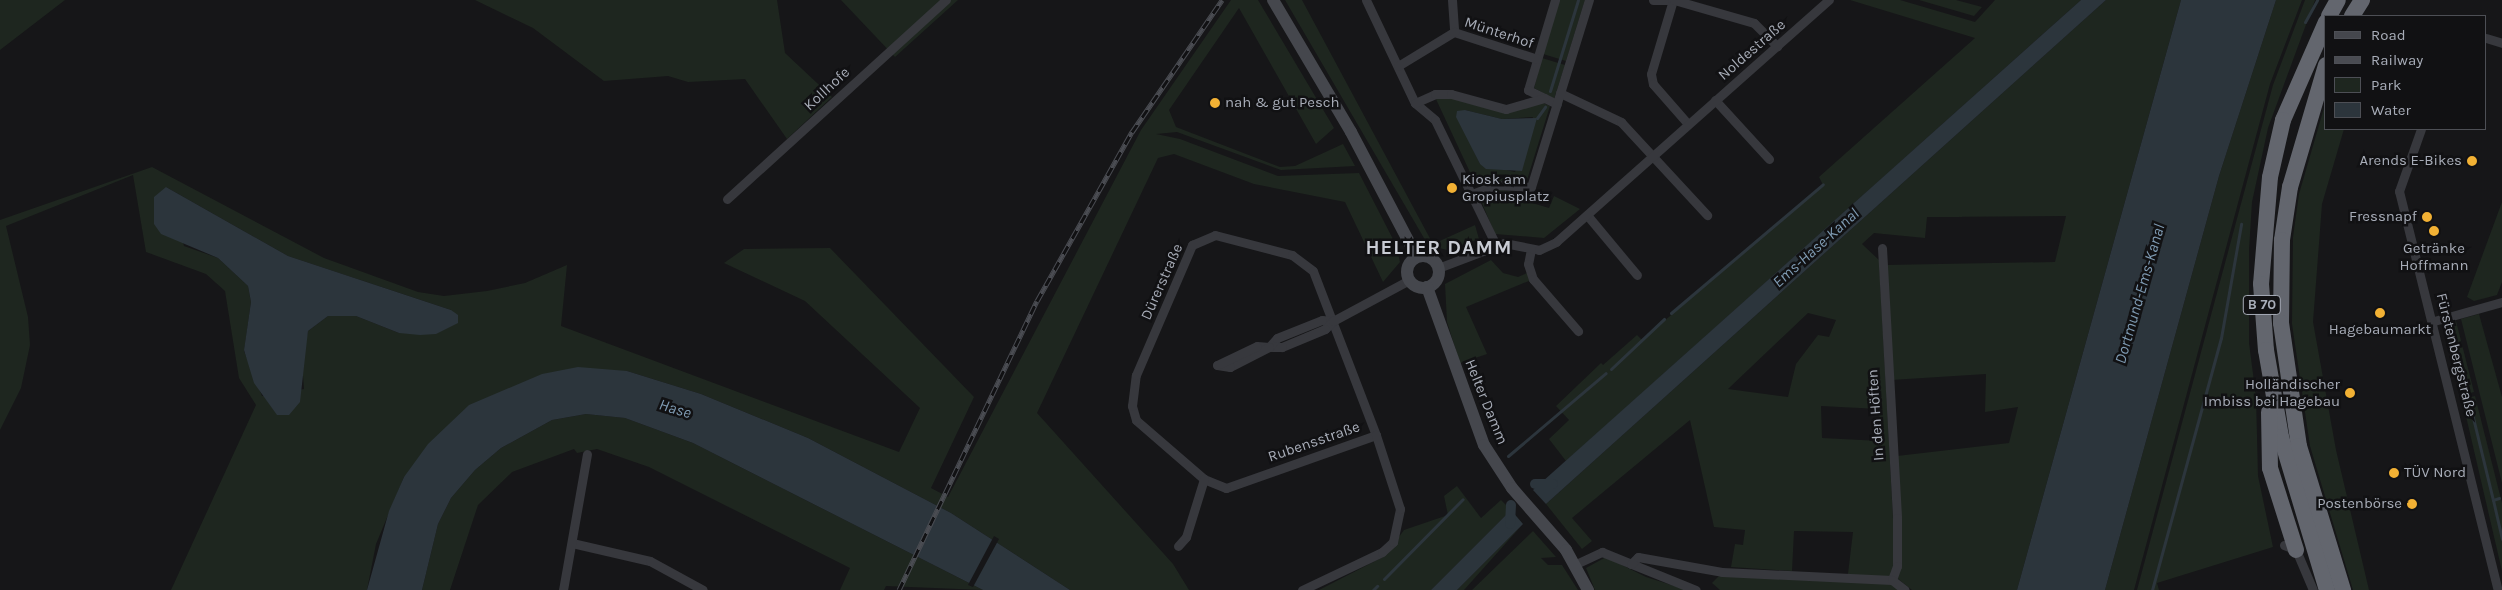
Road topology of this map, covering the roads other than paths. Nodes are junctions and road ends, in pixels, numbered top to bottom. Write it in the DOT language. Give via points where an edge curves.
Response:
graph roads {
  1 [pos="946,0"];
  2 [pos="1273,0"];
  3 [pos="1366,0"];
  4 [pos="1452,0"];
  5 [pos="1555,0"];
  6 [pos="1589,0"];
  7 [pos="1653,0"];
  8 [pos="1672,0"];
  9 [pos="1829,0"];
  10 [pos="2338,0"];
  11 [pos="2362,0"];
  12 [pos="2330,15"];
  13 [pos="2353,15"];
  14 [pos="2324,27"];
  15 [pos="1454,32"];
  16 [pos="2487,38"];
  17 [pos="2502,43"];
  18 [pos="1776,46"];
  19 [pos="1537,59"];
  20 [pos="1398,66"];
  21 [pos="2324,72"];
  22 [pos="1560,93"];
  23 [pos="1544,98"];
  24 [pos="1715,100"];
  25 [pos="1415,103"];
  26 [pos="1557,104"];
  27 [pos="1688,124"];
  28 [pos="2421,130"];
  29 [pos="1653,154"];
  30 [pos="1768,159"];
  31 [pos="1472,194"];
  32 [pos="727,199"];
  33 [pos="1587,215"];
  34 [pos="1707,215"];
  35 [pos="1496,245"];
  36 [pos="1882,248"];
  37 [pos="1531,249"];
  38 [pos="1417,257"];
  39 [pos="1438,268"];
  40 [pos="1637,275"];
  41 [pos="1410,280"];
  42 [pos="1427,287"];
  43 [pos="2262,300"];
  44 [pos="2502,302"];
  45 [pos="1333,321"];
  46 [pos="2434,321"];
  47 [pos="1578,330"];
  48 [pos="1269,347"];
  49 [pos="1136,420"];
  50 [pos="1376,435"];
  51 [pos="587,454"];
  52 [pos="1204,478"];
  53 [pos="572,544"];
  54 [pos="1178,546"];
  55 [pos="2290,548"];
  56 [pos="1576,564"];
  57 [pos="1632,564"];
  58 [pos="1892,580"];
  59 [pos="563,590"];
  60 [pos="703,590"];
  61 [pos="1302,590"];
  62 [pos="1588,590"];
  63 [pos="1696,590"];
  64 [pos="1905,590"];
  65 [pos="2313,590"];
  66 [pos="2327,590"];
  67 [pos="2343,590"];
  68 [pos="2498,590"];
  1 -- 32 [label="street, Kollhofe"];
  2 -- 38 [label="street" via="1352,132"];
  3 -- 20 [label="street"];
  4 -- 15 [label="street, Münterhof"];
  5 -- 19 [label="street, Münterhof"];
  6 -- 22 [label="street"];
  7 -- 8 [label="street"];
  8 -- 18 [label="street" via="1754,23"];
  8 -- 27 [label="street" via="1651,74 1654,84"];
  9 -- 18 [label="street, Noldestraße"];
  10 -- 12 [label="highway"];
  11 -- 13 [label="highway"];
  14 -- 43 [label="highway, B 70" via="2283,120 2270,177"];
  15 -- 19 [label="street, Münterhof"];
  15 -- 20 [label="street, Münterhof"];
  16 -- 17 [label="street"];
  18 -- 24 [label="street, Noldestraße"];
  19 -- 23 [label="street, Münterhof" via="1528,90"];
  20 -- 25 [label="street"];
  21 -- 67 [label="highway, B 70" via="2290,187 2282,240 2281,323 2299,446"];
  22 -- 26 [label="street"];
  22 -- 29 [label="street" via="1606,111"];
  23 -- 25 [label="street" via="1506,109 1451,94 1435,94"];
  23 -- 26 [label="street"];
  24 -- 27 [label="street, Noldestraße"];
  24 -- 30 [label="street, Noldestraße"];
  25 -- 31 [label="street" via="1435,120"];
  26 -- 31 [label="street" via="1531,187 1495,185"];
  27 -- 29 [label="street, Noldestraße"];
  28 -- 46 [label="street, Fürstenbergstraße" via="2399,191"];
  29 -- 33 [label="street, Noldestraße"];
  29 -- 34 [label="street"];
  31 -- 35 [label="street"];
  33 -- 37 [label="street, Noldestraße" via="1549,247"];
  33 -- 40 [label="street"];
  35 -- 37 [label="street" via="1512,242"];
  35 -- 39 [label="street"];
  36 -- 58 [label="street, In den Höften" via="1897,518 1896,566"];
  37 -- 47 [label="street" via="1528,264 1533,279"];
  38 -- 39 [label="street" via="1429,258"];
  38 -- 41 [label="street" via="1408,268"];
  39 -- 42 [label="street" via="1436,280"];
  41 -- 42 [label="street"];
  41 -- 45 [label="street"];
  42 -- 56 [label="street, Helter Damm" via="1484,445"];
  43 -- 55 [label="highway" via="2258,335 2269,410 2270,468"];
  43 -- 66 [label="highway, B 70" via="2281,437"];
  44 -- 46 [label="street"];
  45 -- 48 [label="street" via="1325,330 1282,347"];
  45 -- 49 [label="street, Dürerstraße" via="1304,261 1215,235 1204,237 1192,245 1136,375"];
  45 -- 50 [label="street, Rubensstraße"];
  46 -- 68 [label="street, Fürstenbergstraße"];
  48 -- 48 [label="street" via="1257,346 1217,365 1230,367"];
  49 -- 52 [label="street, Rubensstraße"];
  50 -- 52 [label="street, Rubensstraße" via="1226,488"];
  50 -- 61 [label="street" via="1400,510 1393,542 1382,552"];
  51 -- 53 [label="street"];
  52 -- 54 [label="street" via="1186,537"];
  53 -- 59 [label="street"];
  53 -- 60 [label="street" via="650,561"];
  55 -- 65 [label="street"];
  56 -- 57 [label="street" via="1602,552"];
  56 -- 62 [label="street, Helter Damm"];
  57 -- 58 [label="street" via="1638,557 1722,572"];
  57 -- 63 [label="street"];
  58 -- 64 [label="street"];
}
